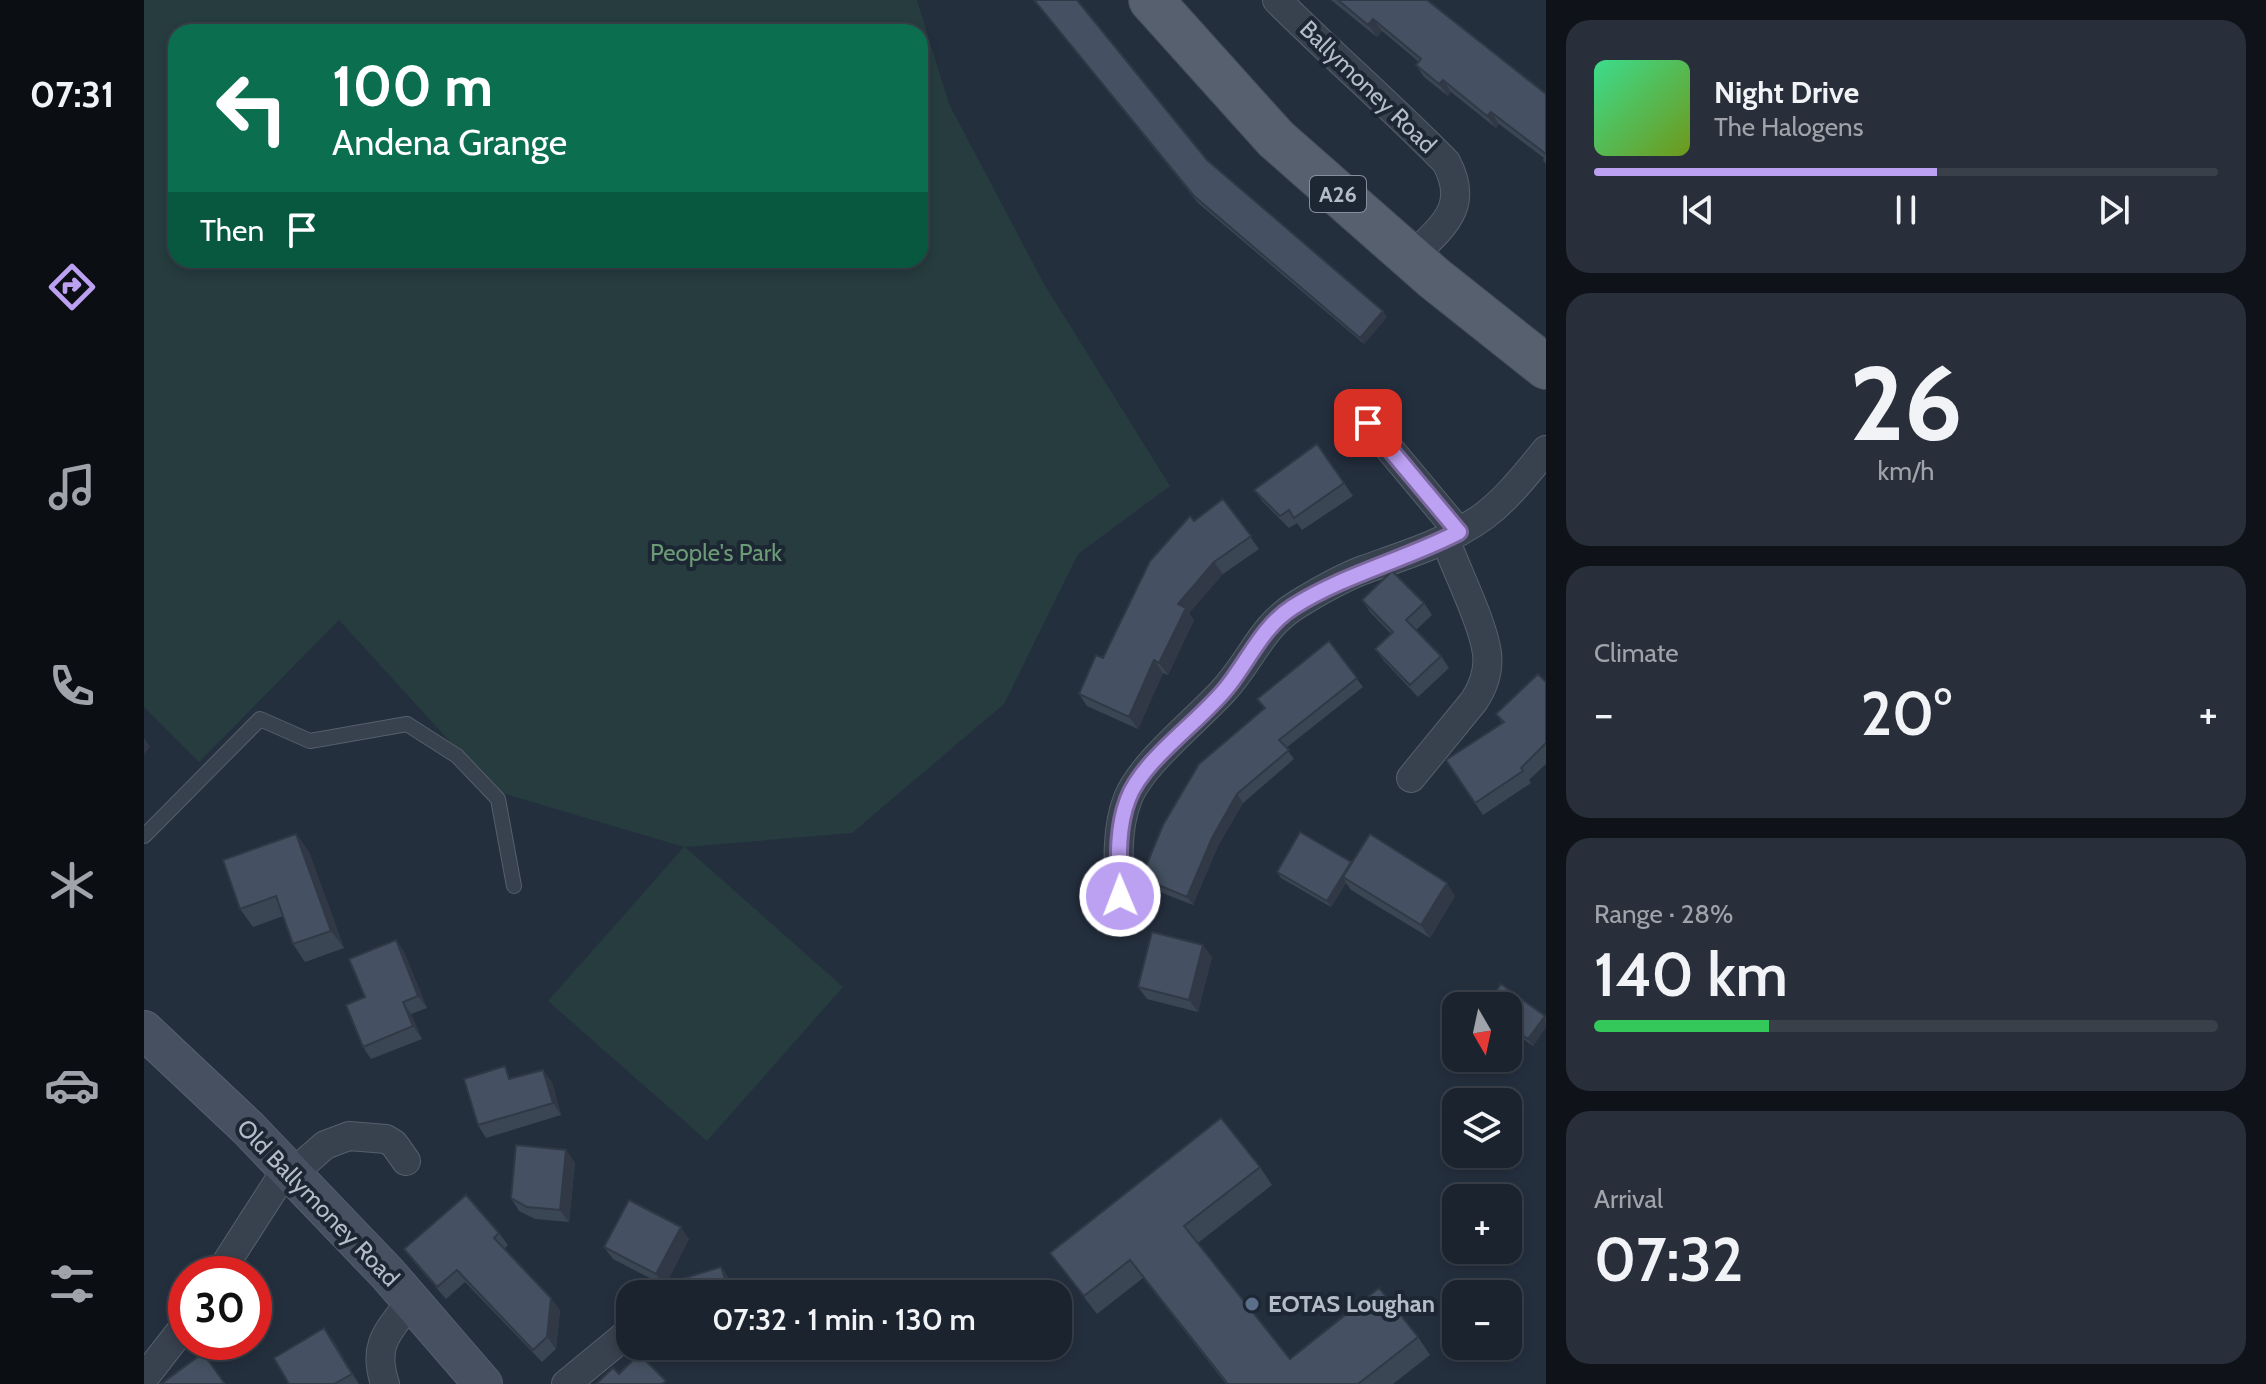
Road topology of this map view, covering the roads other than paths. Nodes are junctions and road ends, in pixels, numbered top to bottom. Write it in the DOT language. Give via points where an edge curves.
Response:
graph roads {
  1 [pos="1151,0"];
  2 [pos="1277,0"];
  3 [pos="1411,258"];
  4 [pos="1546,367"];
  5 [pos="1368,423"];
  6 [pos="1546,450"];
  7 [pos="1452,535"];
  8 [pos="1411,778"];
  9 [pos="144,836"];
  10 [pos="514,886"];
  11 [pos="1122,918"];
  12 [pos="144,1030"];
  13 [pos="406,1161"];
  14 [pos="289,1171"];
  15 [pos="231,1256"];
  16 [pos="411,1301"];
  17 [pos="616,1343"];
  18 [pos="168,1347"];
  19 [pos="144,1378"];
  20 [pos="385,1384"];
  21 [pos="483,1384"];
  22 [pos="566,1384"];
  1 -- 3 [label="main road, A26" via="1276,139"];
  2 -- 3 [label="street, Ballymoney Road" via="1446,162 1456,198 1448,217"];
  3 -- 4 [label="main road, A26"];
  5 -- 7 [label="street"];
  6 -- 7 [label="street" via="1486,514"];
  7 -- 8 [label="street" via="1484,641 1486,671 1474,701"];
  7 -- 11 [label="street" via="1346,578 1272,623 1227,687 1132,791 1119,836"];
  9 -- 10 [label="lane" via="260,719 310,741 407,724 457,756 498,799"];
  12 -- 14 [label="street, Old Ballymoney Road"];
  13 -- 14 [label="street" via="386,1139 358,1135 325,1145"];
  14 -- 15 [label="street"];
  14 -- 16 [label="street, Old Ballymoney Road"];
  16 -- 20 [label="street" via="385,1337 378,1361"];
  16 -- 21 [label="street, Old Ballymoney Road"];
  17 -- 22 [label="street"];
  18 -- 19 [label="street"];
}
